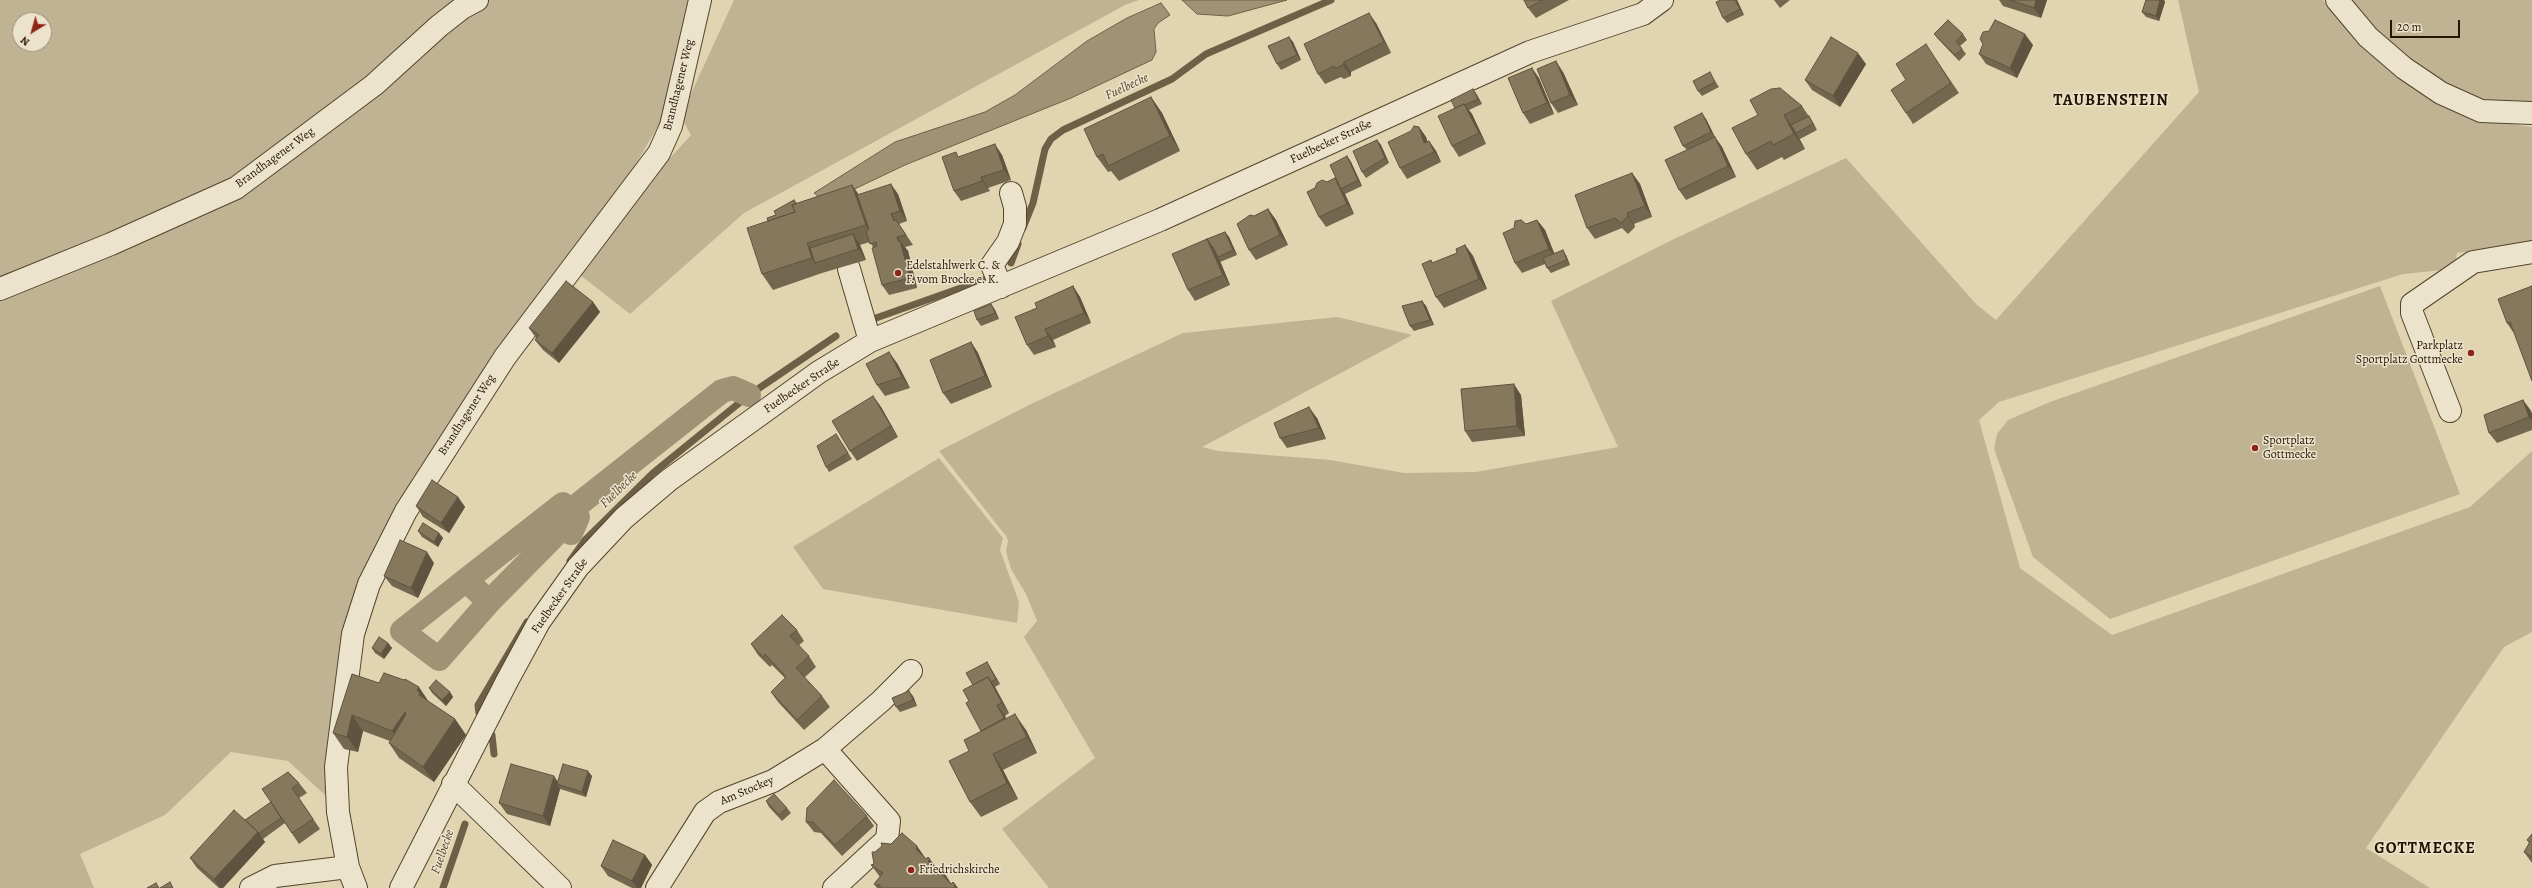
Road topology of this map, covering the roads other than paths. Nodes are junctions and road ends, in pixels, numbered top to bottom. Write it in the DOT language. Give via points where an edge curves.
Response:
graph roads {
  1 [pos="477,0"];
  2 [pos="700,0"];
  3 [pos="1662,0"];
  4 [pos="2337,0"];
  5 [pos="2532,113"];
  6 [pos="1011,193"];
  7 [pos="2532,252"];
  8 [pos="849,270"];
  9 [pos="1001,287"];
  10 [pos="0,290"];
  11 [pos="870,341"];
  12 [pos="2450,411"];
  13 [pos="911,671"];
  14 [pos="825,748"];
  15 [pos="453,784"];
  16 [pos="348,867"];
  17 [pos="251,888"];
  18 [pos="356,888"];
  19 [pos="401,888"];
  20 [pos="560,888"];
  21 [pos="657,888"];
  22 [pos="834,888"];
  1 -- 10 [label="street, Brandhagener Weg" via="439,26 374,85 236,188"];
  2 -- 16 [label="street, Brandhagener Weg" via="671,126 659,153 505,357 406,511 369,584 353,634 336,767 338,812"];
  3 -- 9 [label="street, Fuelbecker Straße" via="1642,14 1530,52 1160,220"];
  4 -- 5 [label="street" via="2374,42 2404,68 2441,93 2481,111"];
  6 -- 9 [label="street" via="1015,207 1014,224 1008,242 992,265"];
  7 -- 12 [label="street" via="2473,262 2412,304 2412,313"];
  8 -- 11 [label="street"];
  9 -- 11 [label="street, Fuelbecker Straße"];
  11 -- 15 [label="street, Fuelbecker Straße" via="819,372 669,480 624,518 578,567 539,622"];
  13 -- 14 [label="street, Am Stockey" via="881,701"];
  14 -- 21 [label="street, Am Stockey" via="773,781 719,802 705,812"];
  14 -- 22 [label="street" via="890,821 888,839"];
  15 -- 19 [label="street, Fuelbecker Straße"];
  15 -- 20 [label="street"];
  16 -- 17 [label="street" via="275,876"];
  16 -- 18 [label="street, Brandhagener Weg"];
}
